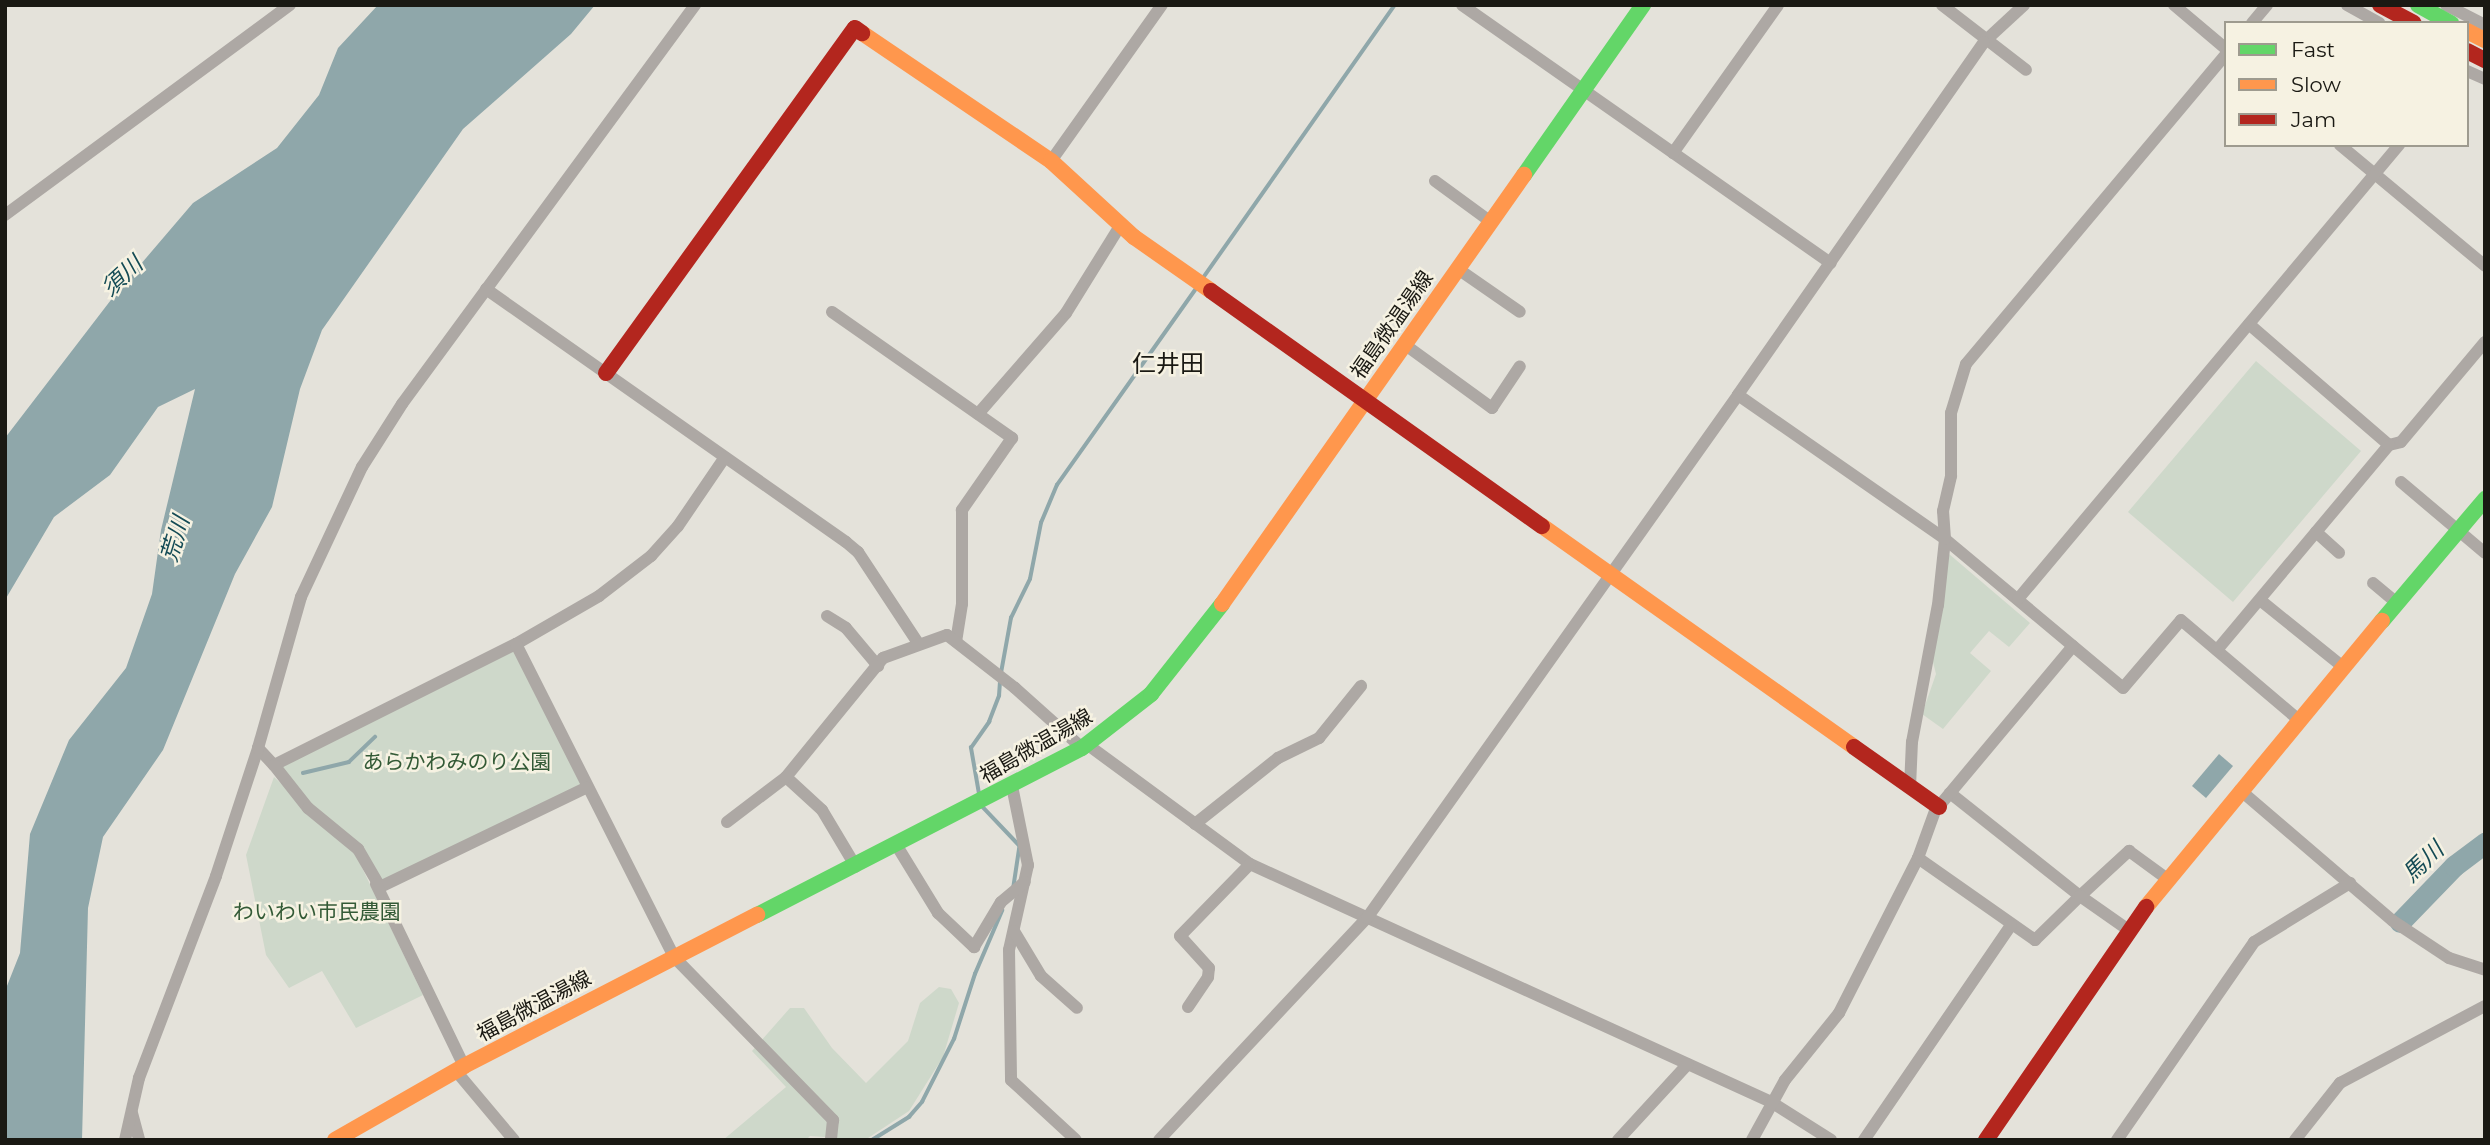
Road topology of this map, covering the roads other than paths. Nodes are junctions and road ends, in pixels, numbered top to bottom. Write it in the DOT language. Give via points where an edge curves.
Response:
graph roads {
  1 [pos="290,5"];
  2 [pos="695,5"];
  3 [pos="1162,5"];
  4 [pos="1462,5"];
  5 [pos="1643,5"];
  6 [pos="1778,5"];
  7 [pos="1942,5"];
  8 [pos="2024,5"];
  9 [pos="2174,5"];
  10 [pos="2267,5"];
  11 [pos="2347,5"];
  12 [pos="2380,5"];
  13 [pos="2418,5"];
  14 [pos="2446,5"];
  15 [pos="2254,21"];
  16 [pos="2375,21"];
  17 [pos="2410,21"];
  18 [pos="2447,21"];
  19 [pos="2485,25"];
  20 [pos="2469,32"];
  21 [pos="2485,40"];
  22 [pos="1984,41"];
  23 [pos="2224,50"];
  24 [pos="2469,52"];
  25 [pos="2224,54"];
  26 [pos="2485,60"];
  27 [pos="2026,70"];
  28 [pos="2469,72"];
  29 [pos="2485,79"];
  30 [pos="1583,91"];
  31 [pos="2342,147"];
  32 [pos="2397,147"];
  33 [pos="1673,153"];
  34 [pos="1051,162"];
  35 [pos="2375,174"];
  36 [pos="1435,181"];
  37 [pos="5,215"];
  38 [pos="1492,222"];
  39 [pos="1119,226"];
  40 [pos="1831,263"];
  41 [pos="2485,266"];
  42 [pos="1458,269"];
  43 [pos="486,289"];
  44 [pos="832,312"];
  45 [pos="1520,312"];
  46 [pos="2249,324"];
  47 [pos="2485,342"];
  48 [pos="1404,344"];
  49 [pos="1520,366"];
  50 [pos="606,373"];
  51 [pos="1738,395"];
  52 [pos="1363,402"];
  53 [pos="978,414"];
  54 [pos="2389,445"];
  55 [pos="725,457"];
  56 [pos="2401,482"];
  57 [pos="2485,499"];
  58 [pos="2458,531"];
  59 [pos="2316,532"];
  60 [pos="1945,539"];
  61 [pos="2339,553"];
  62 [pos="2485,553"];
  63 [pos="1609,575"];
  64 [pos="2374,583"];
  65 [pos="2018,599"];
  66 [pos="2260,600"];
  67 [pos="2397,603"];
  68 [pos="827,616"];
  69 [pos="956,642"];
  70 [pos="918,643"];
  71 [pos="516,644"];
  72 [pos="2073,646"];
  73 [pos="2217,650"];
  74 [pos="878,666"];
  75 [pos="2343,667"];
  76 [pos="1361,685"];
  77 [pos="2299,720"];
  78 [pos="1085,746"];
  79 [pos="258,748"];
  80 [pos="274,765"];
  81 [pos="786,777"];
  82 [pos="1012,786"];
  83 [pos="1910,787"];
  84 [pos="586,789"];
  85 [pos="2240,790"];
  86 [pos="1950,793"];
  87 [pos="1938,807"];
  88 [pos="727,822"];
  89 [pos="1195,824"];
  90 [pos="897,846"];
  91 [pos="1918,859"];
  92 [pos="1250,864"];
  93 [pos="856,867"];
  94 [pos="2166,878"];
  95 [pos="1025,883"];
  96 [pos="2350,883"];
  97 [pos="376,884"];
  98 [pos="2080,896"];
  99 [pos="1367,918"];
  100 [pos="2011,925"];
  101 [pos="1014,931"];
  102 [pos="2130,931"];
  103 [pos="674,957"];
  104 [pos="2485,970"];
  105 [pos="2485,1006"];
  106 [pos="1188,1007"];
  107 [pos="1077,1008"];
  108 [pos="1688,1064"];
  109 [pos="460,1069"];
  110 [pos="1770,1102"];
  111 [pos="132,1110"];
  112 [pos="125,1140"];
  113 [pos="139,1140"];
  114 [pos="335,1140"];
  115 [pos="514,1140"];
  116 [pos="831,1140"];
  117 [pos="1076,1140"];
  118 [pos="1159,1140"];
  119 [pos="1618,1140"];
  120 [pos="1752,1140"];
  121 [pos="1831,1140"];
  122 [pos="1864,1140"];
  123 [pos="1986,1140"];
  124 [pos="2117,1140"];
  125 [pos="2295,1140"];
  1 -- 37 [label="street"];
  2 -- 43 [label="street"];
  3 -- 34 [label="street"];
  4 -- 30 [label="street"];
  5 -- 30 [label="main road, 福島微温湯線"];
  6 -- 33 [label="street"];
  7 -- 22 [label="street"];
  8 -- 22 [label="street"];
  9 -- 23 [label="street"];
  10 -- 15 [label="street"];
  11 -- 16 [label="street"];
  12 -- 17 [label="main road"];
  13 -- 18 [label="main road"];
  14 -- 19 [label="street"];
  20 -- 21 [label="main road"];
  22 -- 27 [label="street"];
  22 -- 40 [label="street"];
  24 -- 26 [label="main road"];
  25 -- 60 [label="street" via="1973,351 1951,412"];
  28 -- 29 [label="street"];
  30 -- 33 [label="street"];
  30 -- 38 [label="main road, 福島微温湯線"];
  31 -- 35 [label="street"];
  32 -- 35 [label="street"];
  33 -- 40 [label="street"];
  34 -- 39 [label="main road"];
  34 -- 50 [label="main road" via="855,28"];
  35 -- 41 [label="street"];
  35 -- 46 [label="street"];
  36 -- 38 [label="street"];
  38 -- 42 [label="main road, 福島微温湯線"];
  39 -- 52 [label="main road"];
  39 -- 53 [label="street" via="1066,313"];
  40 -- 51 [label="street"];
  42 -- 45 [label="street"];
  42 -- 48 [label="main road, 福島微温湯線"];
  43 -- 50 [label="street"];
  43 -- 79 [label="street" via="402,404 350,491 302,597"];
  44 -- 53 [label="street"];
  46 -- 54 [label="street"];
  46 -- 65 [label="street"];
  47 -- 54 [label="street" via="2401,442"];
  48 -- 49 [label="street" via="1492,408"];
  48 -- 52 [label="main road, 福島微温湯線"];
  50 -- 55 [label="street"];
  51 -- 60 [label="street"];
  51 -- 63 [label="street"];
  52 -- 63 [label="main road"];
  52 -- 78 [label="main road, 福島微温湯線" via="1172,671"];
  53 -- 69 [label="street" via="1012,439 962,510 962,604"];
  54 -- 59 [label="street"];
  55 -- 70 [label="street" via="858,552"];
  55 -- 71 [label="street" via="678,526 651,556 598,596"];
  56 -- 58 [label="street"];
  57 -- 58 [label="main road"];
  58 -- 62 [label="street"];
  58 -- 67 [label="main road"];
  59 -- 61 [label="street"];
  59 -- 66 [label="street"];
  60 -- 65 [label="street"];
  60 -- 83 [label="street" via="1938,606 1912,742"];
  63 -- 83 [label="main road"];
  63 -- 99 [label="street"];
  64 -- 67 [label="street"];
  65 -- 72 [label="street"];
  66 -- 73 [label="street"];
  66 -- 75 [label="street"];
  67 -- 75 [label="main road"];
  68 -- 74 [label="street" via="846,628"];
  69 -- 70 [label="street" via="947,635"];
  69 -- 78 [label="street"];
  70 -- 74 [label="street" via="883,658"];
  71 -- 80 [label="street"];
  71 -- 84 [label="street"];
  72 -- 73 [label="street" via="2123,688 2181,620"];
  72 -- 86 [label="street"];
  73 -- 77 [label="street"];
  74 -- 81 [label="street"];
  75 -- 77 [label="main road"];
  76 -- 89 [label="street" via="1319,738 1278,758"];
  77 -- 85 [label="main road"];
  78 -- 82 [label="main road, 福島微温湯線"];
  78 -- 89 [label="street"];
  79 -- 80 [label="street"];
  79 -- 111 [label="street"];
  80 -- 97 [label="street" via="308,808 358,849"];
  81 -- 88 [label="street"];
  81 -- 93 [label="street" via="822,810"];
  82 -- 90 [label="main road, 福島微温湯線"];
  82 -- 95 [label="street" via="1025,831"];
  83 -- 87 [label="main road"];
  84 -- 97 [label="street" via="393,882"];
  84 -- 103 [label="street"];
  85 -- 94 [label="main road"];
  85 -- 96 [label="street"];
  86 -- 87 [label="street"];
  86 -- 98 [label="street"];
  87 -- 91 [label="street"];
  89 -- 92 [label="street"];
  90 -- 93 [label="main road, 福島微温湯線"];
  90 -- 95 [label="street" via="938,913 974,947 1000,902"];
  91 -- 100 [label="street"];
  91 -- 110 [label="street" via="1839,1013"];
  92 -- 99 [label="street"];
  92 -- 106 [label="street" via="1180,936 1209,968"];
  93 -- 103 [label="main road, 福島微温湯線"];
  94 -- 98 [label="street" via="2129,850"];
  94 -- 102 [label="main road"];
  95 -- 101 [label="street"];
  96 -- 104 [label="street" via="2425,943 2449,958"];
  96 -- 124 [label="street" via="2254,942"];
  97 -- 109 [label="street"];
  98 -- 100 [label="street" via="2035,940"];
  98 -- 102 [label="street"];
  99 -- 108 [label="street"];
  99 -- 118 [label="street"];
  100 -- 122 [label="street"];
  101 -- 107 [label="street" via="1041,976"];
  101 -- 117 [label="street" via="1007,995 1012,1080"];
  102 -- 123 [label="main road"];
  103 -- 109 [label="main road, 福島微温湯線"];
  103 -- 116 [label="street" via="833,1120"];
  105 -- 125 [label="street" via="2340,1083"];
  108 -- 110 [label="street"];
  108 -- 119 [label="street"];
  109 -- 114 [label="main road, 福島微温湯線"];
  109 -- 115 [label="street"];
  110 -- 120 [label="street"];
  110 -- 121 [label="street"];
  111 -- 112 [label="street"];
  111 -- 113 [label="street"];
}
